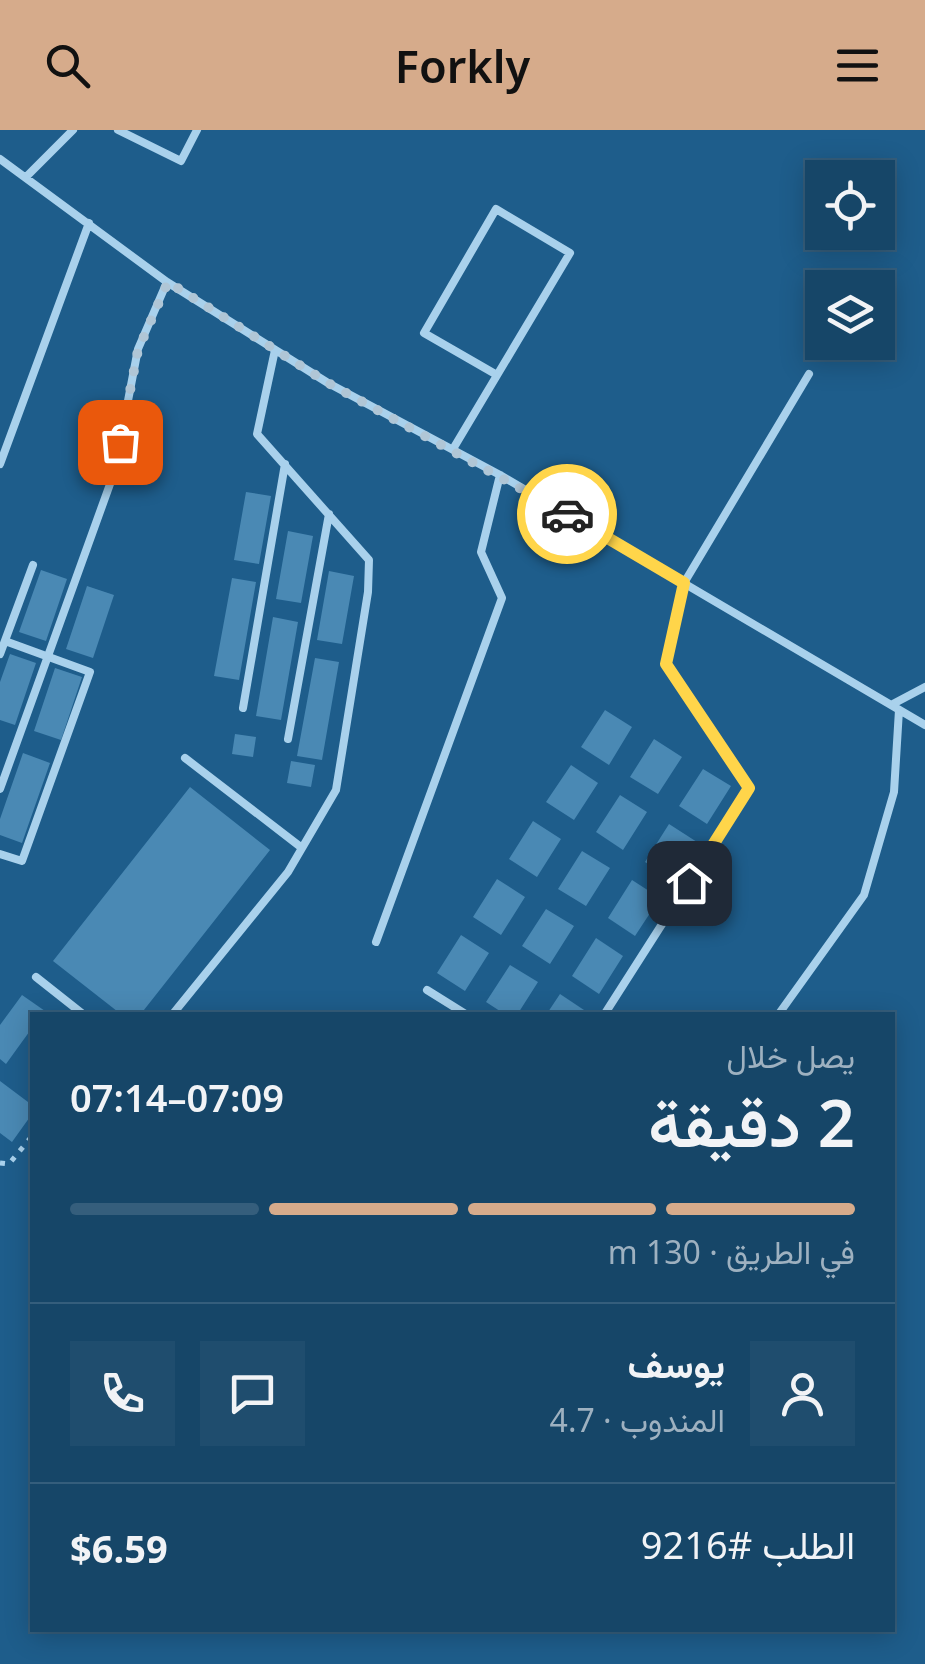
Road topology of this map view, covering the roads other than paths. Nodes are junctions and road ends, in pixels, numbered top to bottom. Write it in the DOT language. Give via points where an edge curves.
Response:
graph roads {
  1 [pos="73,130"];
  2 [pos="118,130"];
  3 [pos="197,130"];
  4 [pos="0,159"];
  5 [pos="26,177"];
  6 [pos="88,223"];
  7 [pos="168,282"];
  8 [pos="276,350"];
  9 [pos="808,374"];
  10 [pos="497,375"];
  11 [pos="453,449"];
  12 [pos="0,464"];
  13 [pos="286,464"];
  14 [pos="500,474"];
  15 [pos="329,514"];
  16 [pos="33,565"];
  17 [pos="684,583"];
  18 [pos="4,642"];
  19 [pos="0,654"];
  20 [pos="48,656"];
  21 [pos="925,687"];
  22 [pos="895,707"];
  23 [pos="243,708"];
  24 [pos="925,725"];
  25 [pos="288,739"];
  26 [pos="184,758"];
  27 [pos="0,789"];
  28 [pos="302,848"];
  29 [pos="0,854"];
  30 [pos="376,942"];
  31 [pos="36,977"];
  32 [pos="427,990"];
  33 [pos="80,1012"];
  34 [pos="174,1012"];
  35 [pos="462,1012"];
  36 [pos="606,1012"];
  37 [pos="780,1012"];
  1 -- 5 [label="lane"];
  2 -- 3 [label="lane" via="181,162"];
  4 -- 5 [label="lane"];
  5 -- 6 [label="lane"];
  6 -- 7 [label="lane"];
  6 -- 12 [label="lane"];
  7 -- 8 [label="lane"];
  7 -- 20 [label="lane" via="138,350 114,473"];
  8 -- 11 [label="lane"];
  8 -- 13 [label="lane" via="258,434"];
  9 -- 17 [label="lane"];
  10 -- 10 [label="lane" via="570,252 496,209 424,333"];
  10 -- 11 [label="lane"];
  11 -- 14 [label="lane"];
  13 -- 15 [label="lane"];
  13 -- 23 [label="lane"];
  14 -- 17 [label="lane"];
  14 -- 30 [label="lane" via="481,552 502,598"];
  15 -- 25 [label="lane"];
  15 -- 28 [label="lane" via="368,560 368,592 336,790"];
  16 -- 18 [label="lane"];
  17 -- 22 [label="lane"];
  17 -- 36 [label="lane" via="666,664 749,788"];
  18 -- 19 [label="lane"];
  18 -- 20 [label="lane"];
  20 -- 27 [label="lane"];
  20 -- 29 [label="lane" via="90,672 22,861"];
  21 -- 22 [label="lane"];
  22 -- 24 [label="lane"];
  22 -- 37 [label="lane" via="894,792 864,894"];
  26 -- 28 [label="lane"];
  28 -- 34 [label="lane"];
  31 -- 33 [label="lane"];
  32 -- 35 [label="lane"];
}
